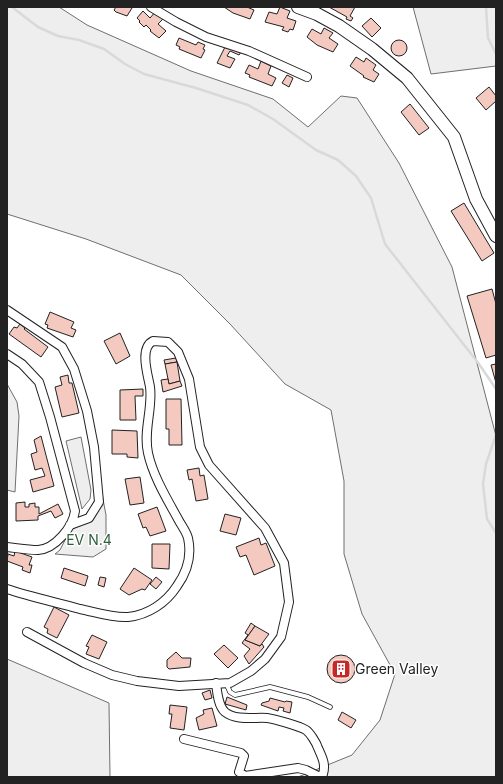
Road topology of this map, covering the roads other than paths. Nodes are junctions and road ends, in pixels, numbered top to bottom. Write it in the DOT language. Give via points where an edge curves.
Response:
graph roads {
  1 [pos="151,7"];
  2 [pos="298,7"];
  3 [pos="307,77"];
  4 [pos="496,236"];
  5 [pos="7,310"];
  6 [pos="7,354"];
  7 [pos="70,524"];
  8 [pos="7,547"];
  9 [pos="7,589"];
  10 [pos="27,632"];
  11 [pos="216,683"];
  12 [pos="226,683"];
  13 [pos="330,707"];
  14 [pos="184,739"];
  1 -- 3 [label="street" via="200,35 249,51"];
  2 -- 4 [label="main road" via="339,26 407,78 454,137 476,199"];
  5 -- 7 [label="street" via="62,348 74,369 87,411 94,448 99,502 89,518"];
  6 -- 7 [label="street" via="22,364 38,382 74,508"];
  7 -- 8 [label="street" via="60,537 45,548 39,550"];
  9 -- 12 [label="street" via="97,613 125,617 146,612 157,606 171,595 180,582 188,568 188,537 156,475 148,452 147,432 151,393 146,349 153,341 168,342 178,352 189,379 200,448 210,465 267,531 284,563 287,579 289,602 286,622 275,647 251,672"];
  10 -- 11 [label="street" via="84,663 118,677 179,686"];
  11 -- 12 [label="street"];
  11 -- 14 [label="street" via="220,702 228,713 235,716 268,718 306,730 323,759 323,774 318,776 298,768 245,776 239,771 244,756 241,753"];
  12 -- 13 [label="lane" via="230,692 235,695 270,687 308,697"];
}
